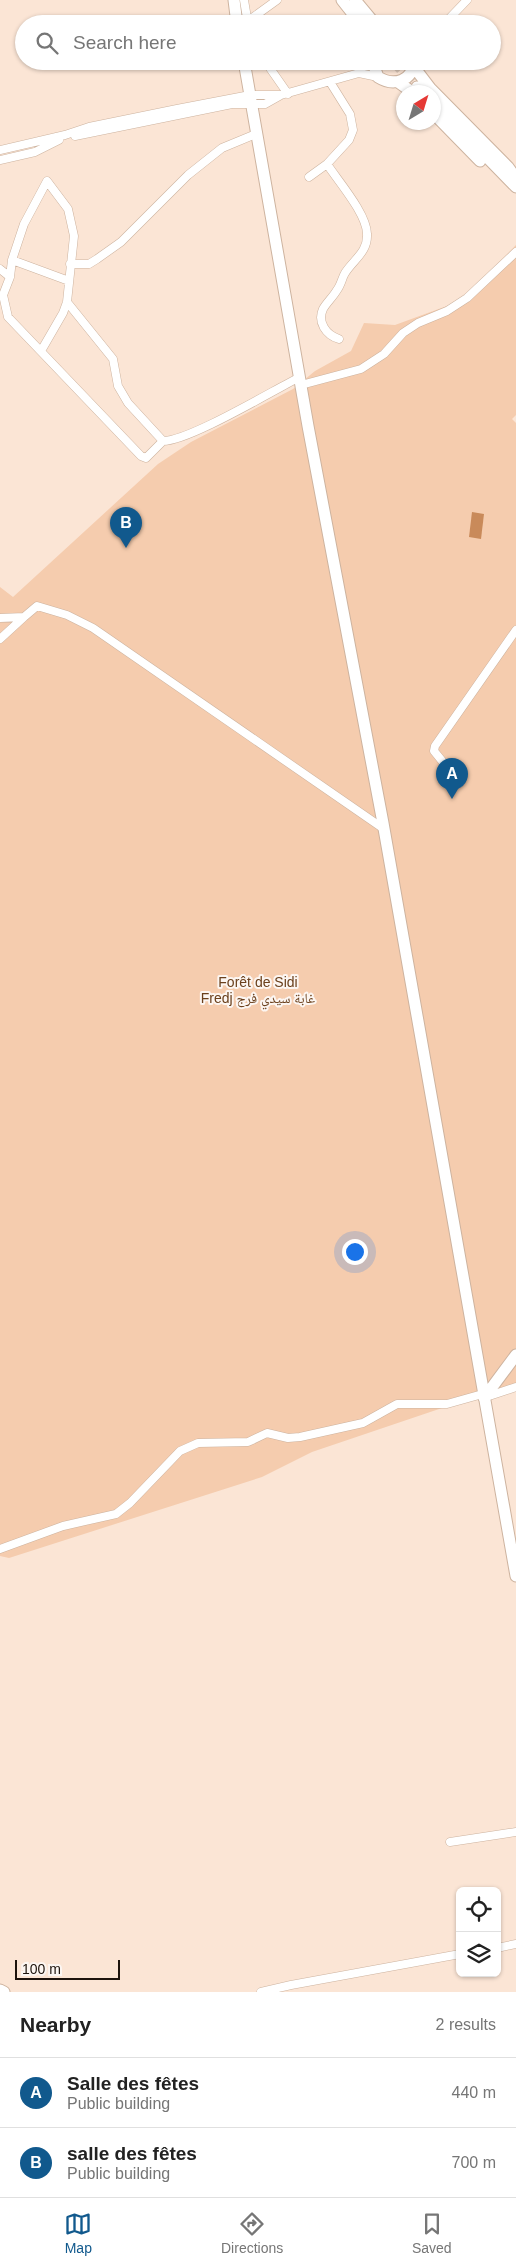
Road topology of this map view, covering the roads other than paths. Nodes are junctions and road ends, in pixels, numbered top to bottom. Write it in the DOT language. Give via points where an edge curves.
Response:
graph roads {
  1 [pos="234,0"];
  2 [pos="245,0"];
  3 [pos="278,0"];
  4 [pos="333,0"];
  5 [pos="342,0"];
  6 [pos="355,0"];
  7 [pos="467,0"];
  8 [pos="265,3"];
  9 [pos="241,15"];
  10 [pos="244,15"];
  11 [pos="252,15"];
  12 [pos="345,15"];
  13 [pos="354,15"];
  14 [pos="367,15"];
  15 [pos="453,15"];
  16 [pos="245,70"];
  17 [pos="270,70"];
  18 [pos="362,70"];
  19 [pos="375,70"];
  20 [pos="411,70"];
  21 [pos="418,70"];
  22 [pos="359,73"];
  23 [pos="378,77"];
  24 [pos="330,82"];
  25 [pos="398,82"];
  26 [pos="405,85"];
  27 [pos="284,95"];
  28 [pos="250,100"];
  29 [pos="441,110"];
  30 [pos="160,116"];
  31 [pos="441,121"];
  32 [pos="256,134"];
  33 [pos="0,150"];
  34 [pos="0,160"];
  35 [pos="327,164"];
  36 [pos="309,178"];
  37 [pos="516,178"];
  38 [pos="516,187"];
  39 [pos="516,192"];
  40 [pos="516,252"];
  41 [pos="12,260"];
  42 [pos="70,264"];
  43 [pos="0,269"];
  44 [pos="10,277"];
  45 [pos="69,281"];
  46 [pos="67,302"];
  47 [pos="339,338"];
  48 [pos="41,351"];
  49 [pos="301,381"];
  50 [pos="163,441"];
  51 [pos="24,617"];
  52 [pos="0,618"];
  53 [pos="516,630"];
  54 [pos="0,639"];
  55 [pos="460,783"];
  56 [pos="384,829"];
  57 [pos="516,1355"];
  58 [pos="516,1387"];
  59 [pos="482,1396"];
  60 [pos="0,1549"];
  61 [pos="516,1576"];
  62 [pos="516,1832"];
  63 [pos="450,1842"];
  64 [pos="516,1944"];
  65 [pos="501,1947"];
  66 [pos="456,1955"];
  67 [pos="0,1990"];
  68 [pos="4,1992"];
  69 [pos="261,1992"];
  1 -- 9 [label="main road"];
  2 -- 10 [label="street"];
  3 -- 8 [label="street"];
  4 -- 12 [label="main road"];
  5 -- 13 [label="main road"];
  6 -- 14 [label="main road"];
  7 -- 15 [label="street"];
  8 -- 11 [label="street"];
  16 -- 28 [label="main road"];
  17 -- 27 [label="street"];
  18 -- 22 [label="street"];
  19 -- 23 [label="main road"];
  20 -- 25 [label="main road" via="408,77"];
  21 -- 37 [label="main road" via="426,83"];
  22 -- 23 [label="street"];
  22 -- 24 [label="street"];
  23 -- 25 [label="main road"];
  24 -- 27 [label="street"];
  24 -- 35 [label="street" via="354,126 349,140"];
  25 -- 26 [label="main road"];
  27 -- 28 [label="street"];
  28 -- 30 [label="street"];
  28 -- 32 [label="main road"];
  29 -- 38 [label="main road"];
  30 -- 33 [label="street" via="84,128"];
  30 -- 34 [label="street" via="67,137 35,152"];
  31 -- 39 [label="main road" via="502,183"];
  32 -- 42 [label="street" via="222,148 188,175 121,242 89,264"];
  32 -- 49 [label="main road"];
  35 -- 36 [label="street"];
  35 -- 47 [label="street" via="363,218 368,234 364,250 346,271 338,289 322,310 325,330"];
  40 -- 49 [label="street" via="467,298 411,328 384,354 361,368"];
  41 -- 42 [label="street" via="24,224 47,181 68,209 74,236"];
  41 -- 44 [label="street"];
  41 -- 45 [label="street"];
  42 -- 45 [label="street"];
  43 -- 44 [label="street"];
  44 -- 48 [label="street" via="3,295 8,317"];
  45 -- 46 [label="street"];
  46 -- 48 [label="street"];
  46 -- 50 [label="street" via="113,358 118,386 128,403"];
  48 -- 50 [label="street" via="141,456 146,458"];
  49 -- 50 [label="street" via="172,441"];
  49 -- 56 [label="main road"];
  51 -- 52 [label="street"];
  51 -- 54 [label="street"];
  51 -- 56 [label="street" via="37,606 67,615 93,628"];
  53 -- 55 [label="street" via="435,746 434,751"];
  56 -- 59 [label="main road"];
  57 -- 59 [label="main road"];
  58 -- 59 [label="street"];
  59 -- 60 [label="street" via="447,1404 397,1404 358,1424 296,1437 267,1433 248,1442 198,1443 180,1451 130,1504 116,1514 63,1526"];
  59 -- 61 [label="main road"];
  62 -- 63 [label="street"];
  64 -- 65 [label="street"];
  66 -- 69 [label="street"];
  67 -- 68 [label="main road"];
}
